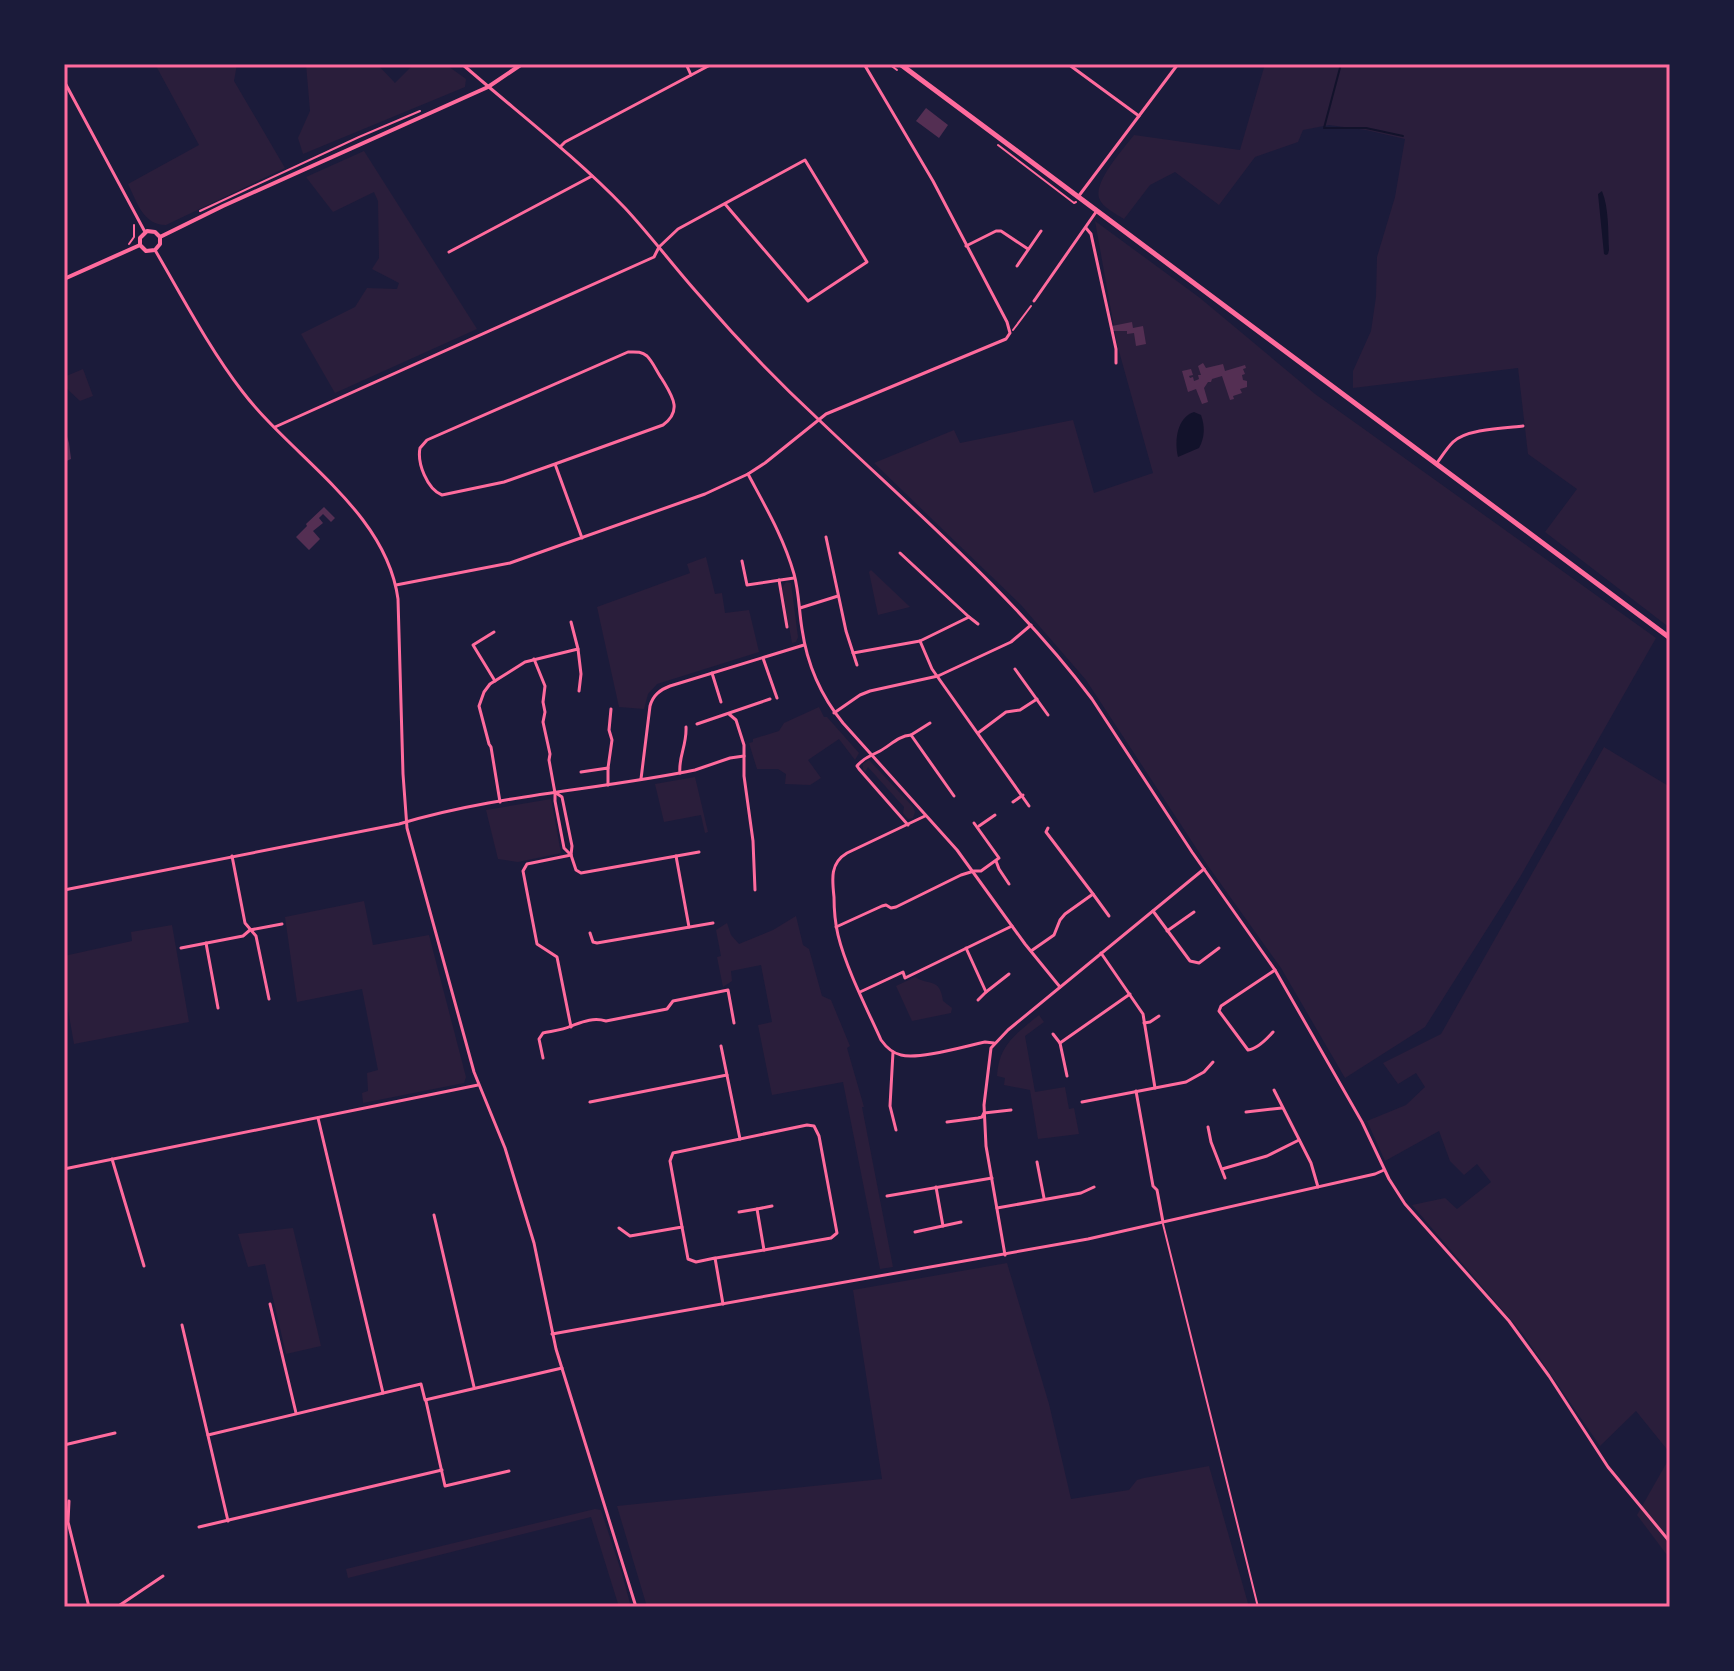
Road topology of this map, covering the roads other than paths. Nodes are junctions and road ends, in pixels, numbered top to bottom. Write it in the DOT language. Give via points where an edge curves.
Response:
graph roads {
  1 [pos="462,64"];
  2 [pos="522,64"];
  3 [pos="686,64"];
  4 [pos="712,64"];
  5 [pos="864,64"];
  6 [pos="900,64"];
  7 [pos="1068,64"];
  8 [pos="1178,64"];
  9 [pos="691,75"];
  10 [pos="64,81"];
  11 [pos="488,87"];
  12 [pos="1139,116"];
  13 [pos="561,146"];
  14 [pos="592,176"];
  15 [pos="1076,200"];
  16 [pos="725,204"];
  17 [pos="1097,211"];
  18 [pos="1086,228"];
  19 [pos="1041,231"];
  20 [pos="145,232"];
  21 [pos="160,237"];
  22 [pos="140,245"];
  23 [pos="966,246"];
  24 [pos="659,247"];
  25 [pos="1028,249"];
  26 [pos="155,250"];
  27 [pos="449,252"];
  28 [pos="1017,266"];
  29 [pos="64,279"];
  30 [pos="1034,301"];
  31 [pos="1116,363"];
  32 [pos="818,419"];
  33 [pos="1523,426"];
  34 [pos="275,427"];
  35 [pos="1437,463"];
  36 [pos="555,464"];
  37 [pos="748,474"];
  38 [pos="826,537"];
  39 [pos="582,538"];
  40 [pos="900,553"];
  41 [pos="742,561"];
  42 [pos="795,578"];
  43 [pos="779,580"];
  44 [pos="396,585"];
  45 [pos="839,595"];
  46 [pos="800,608"];
  47 [pos="969,617"];
  48 [pos="571,622"];
  49 [pos="978,624"];
  50 [pos="1031,625"];
  51 [pos="787,627"];
  52 [pos="494,632"];
  53 [pos="1670,638"];
  54 [pos="920,641"];
  55 [pos="804,645"];
  56 [pos="578,649"];
  57 [pos="853,653"];
  58 [pos="763,658"];
  59 [pos="534,659"];
  60 [pos="857,665"];
  61 [pos="1015,669"];
  62 [pos="712,673"];
  63 [pos="938,676"];
  64 [pos="495,681"];
  65 [pos="579,691"];
  66 [pos="777,698"];
  67 [pos="770,699"];
  68 [pos="1037,699"];
  69 [pos="721,702"];
  70 [pos="611,709"];
  71 [pos="834,713"];
  72 [pos="729,714"];
  73 [pos="1048,715"];
  74 [pos="930,723"];
  75 [pos="697,724"];
  76 [pos="686,727"];
  77 [pos="978,733"];
  78 [pos="911,735"];
  79 [pos="870,754"];
  80 [pos="744,756"];
  81 [pos="608,768"];
  82 [pos="581,772"];
  83 [pos="680,773"];
  84 [pos="641,779"];
  85 [pos="956,784"];
  86 [pos="608,785"];
  87 [pos="949,788"];
  88 [pos="555,793"];
  89 [pos="1023,795"];
  90 [pos="954,796"];
  91 [pos="500,802"];
  92 [pos="1013,802"];
  93 [pos="1029,806"];
  94 [pos="926,815"];
  95 [pos="995,815"];
  96 [pos="406,822"];
  97 [pos="908,825"];
  98 [pos="1048,828"];
  99 [pos="699,852"];
  100 [pos="571,855"];
  101 [pos="232,856"];
  102 [pos="676,856"];
  103 [pos="996,861"];
  104 [pos="1204,869"];
  105 [pos="974,871"];
  106 [pos="1009,884"];
  107 [pos="64,890"];
  108 [pos="755,890"];
  109 [pos="1093,894"];
  110 [pos="1153,911"];
  111 [pos="1194,912"];
  112 [pos="1109,916"];
  113 [pos="713,923"];
  114 [pos="282,924"];
  115 [pos="1013,926"];
  116 [pos="689,927"];
  117 [pos="836,927"];
  118 [pos="250,930"];
  119 [pos="1167,931"];
  120 [pos="590,933"];
  121 [pos="206,943"];
  122 [pos="181,948"];
  123 [pos="966,948"];
  124 [pos="1219,948"];
  125 [pos="1031,951"];
  126 [pos="1101,953"];
  127 [pos="1275,970"];
  128 [pos="1009,974"];
  129 [pos="1060,987"];
  130 [pos="860,992"];
  131 [pos="986,992"];
  132 [pos="1130,994"];
  133 [pos="269,999"];
  134 [pos="978,1000"];
  135 [pos="218,1008"];
  136 [pos="1159,1016"];
  137 [pos="734,1023"];
  138 [pos="1144,1023"];
  139 [pos="571,1027"];
  140 [pos="1273,1032"];
  141 [pos="1053,1034"];
  142 [pos="994,1043"];
  143 [pos="1060,1043"];
  144 [pos="721,1046"];
  145 [pos="893,1052"];
  146 [pos="543,1058"];
  147 [pos="1213,1062"];
  148 [pos="727,1075"];
  149 [pos="1067,1076"];
  150 [pos="478,1085"];
  151 [pos="1155,1088"];
  152 [pos="1274,1090"];
  153 [pos="1136,1091"];
  154 [pos="590,1102"];
  155 [pos="1082,1102"];
  156 [pos="1283,1108"];
  157 [pos="1011,1110"];
  158 [pos="1246,1112"];
  159 [pos="984,1113"];
  160 [pos="318,1118"];
  161 [pos="947,1122"];
  162 [pos="1208,1127"];
  163 [pos="896,1130"];
  164 [pos="740,1139"];
  165 [pos="1299,1140"];
  166 [pos="112,1159"];
  167 [pos="1037,1162"];
  168 [pos="64,1169"];
  169 [pos="1222,1169"];
  170 [pos="1384,1170"];
  171 [pos="992,1178"];
  172 [pos="1225,1178"];
  173 [pos="936,1187"];
  174 [pos="1094,1187"];
  175 [pos="1318,1187"];
  176 [pos="887,1196"];
  177 [pos="1044,1199"];
  178 [pos="772,1206"];
  179 [pos="997,1208"];
  180 [pos="757,1209"];
  181 [pos="739,1212"];
  182 [pos="434,1215"];
  183 [pos="961,1222"];
  184 [pos="1163,1222"];
  185 [pos="943,1226"];
  186 [pos="682,1227"];
  187 [pos="619,1228"];
  188 [pos="915,1232"];
  189 [pos="764,1250"];
  190 [pos="1005,1255"];
  191 [pos="715,1258"];
  192 [pos="144,1266"];
  193 [pos="270,1304"];
  194 [pos="723,1304"];
  195 [pos="182,1325"];
  196 [pos="552,1334"];
  197 [pos="562,1368"];
  198 [pos="474,1388"];
  199 [pos="383,1393"];
  200 [pos="425,1400"];
  201 [pos="296,1414"];
  202 [pos="115,1433"];
  203 [pos="208,1435"];
  204 [pos="64,1445"];
  205 [pos="442,1470"];
  206 [pos="509,1471"];
  207 [pos="69,1501"];
  208 [pos="228,1521"];
  209 [pos="199,1527"];
  210 [pos="1670,1542"];
  211 [pos="163,1576"];
  212 [pos="89,1607"];
  213 [pos="117,1607"];
  214 [pos="636,1607"];
  215 [pos="1258,1607"];
  1 -- 11 [label="street"];
  2 -- 11 [label="street"];
  3 -- 9 [label="street"];
  4 -- 9 [label="street"];
  5 -- 23 [label="street"];
  6 -- 15 [label="main road"];
  7 -- 12 [label="street"];
  8 -- 12 [label="street"];
  9 -- 13 [label="street"];
  10 -- 20 [label="street"];
  11 -- 13 [label="street"];
  11 -- 21 [label="street"];
  12 -- 15 [label="street"];
  13 -- 14 [label="street"];
  14 -- 24 [label="street"];
  14 -- 27 [label="street"];
  15 -- 17 [label="main road"];
  16 -- 16 [label="street" via="805,160 867,262 808,301"];
  16 -- 24 [label="street" via="678,229"];
  17 -- 18 [label="street"];
  17 -- 35 [label="main road"];
  18 -- 30 [label="street"];
  18 -- 31 [label="street"];
  19 -- 25 [label="street"];
  20 -- 21 [label="street"];
  20 -- 22 [label="street"];
  21 -- 26 [label="street"];
  22 -- 26 [label="street"];
  22 -- 29 [label="street"];
  23 -- 25 [label="street" via="1001,231"];
  23 -- 32 [label="street" via="1010,333 1003,341"];
  24 -- 32 [label="street"];
  24 -- 34 [label="street" via="654,257"];
  25 -- 28 [label="street"];
  26 -- 34 [label="street" via="227,371"];
  32 -- 37 [label="street"];
  32 -- 50 [label="street"];
  33 -- 35 [label="street" via="1459,438"];
  34 -- 44 [label="street" via="372,531"];
  35 -- 53 [label="main road"];
  36 -- 36 [label="street" via="444,495 431,488 418,453 427,440 628,352 647,357 673,398 669,420"];
  36 -- 39 [label="street"];
  37 -- 39 [label="street"];
  37 -- 42 [label="street"];
  38 -- 45 [label="street"];
  39 -- 44 [label="street" via="498,566"];
  40 -- 47 [label="street"];
  41 -- 43 [label="street" via="747,585"];
  42 -- 43 [label="street"];
  42 -- 46 [label="street"];
  43 -- 51 [label="street"];
  44 -- 96 [label="street"];
  45 -- 46 [label="street"];
  45 -- 57 [label="street"];
  46 -- 55 [label="street"];
  47 -- 49 [label="street"];
  47 -- 54 [label="street"];
  48 -- 56 [label="street"];
  50 -- 63 [label="street" via="1011,642"];
  50 -- 104 [label="street" via="1092,699"];
  52 -- 64 [label="street" via="473,645"];
  54 -- 57 [label="street"];
  54 -- 63 [label="street"];
  55 -- 58 [label="street"];
  55 -- 71 [label="street"];
  56 -- 59 [label="street"];
  56 -- 65 [label="street"];
  57 -- 60 [label="street"];
  58 -- 62 [label="street"];
  58 -- 66 [label="street"];
  59 -- 64 [label="street"];
  59 -- 88 [label="street" via="545,686 543,722"];
  61 -- 68 [label="street"];
  62 -- 69 [label="street"];
  62 -- 84 [label="street" via="655,695"];
  63 -- 71 [label="street" via="870,691"];
  63 -- 77 [label="street"];
  64 -- 91 [label="street" via="479,706"];
  67 -- 72 [label="street"];
  68 -- 73 [label="street"];
  68 -- 77 [label="street" via="1006,712"];
  70 -- 81 [label="street"];
  71 -- 79 [label="street"];
  72 -- 75 [label="street"];
  72 -- 80 [label="street" via="736,720"];
  74 -- 78 [label="street"];
  76 -- 83 [label="street"];
  77 -- 89 [label="street"];
  78 -- 79 [label="street"];
  78 -- 87 [label="street"];
  79 -- 94 [label="street"];
  79 -- 97 [label="street" via="857,766"];
  80 -- 83 [label="street"];
  80 -- 108 [label="street"];
  81 -- 82 [label="street"];
  81 -- 86 [label="street"];
  83 -- 84 [label="street"];
  84 -- 86 [label="street"];
  85 -- 87 [label="street"];
  86 -- 88 [label="street"];
  87 -- 90 [label="street"];
  88 -- 91 [label="street"];
  88 -- 100 [label="street" via="564,848"];
  88 -- 100 [label="street" via="562,797"];
  89 -- 92 [label="street"];
  89 -- 93 [label="street"];
  91 -- 96 [label="street"];
  94 -- 97 [label="street"];
  94 -- 105 [label="street"];
  95 -- 103 [label="street" via="976,825 999,858"];
  96 -- 101 [label="street"];
  96 -- 150 [label="street"];
  97 -- 117 [label="street" via="836,862"];
  98 -- 109 [label="street"];
  99 -- 102 [label="street"];
  100 -- 102 [label="street" via="581,873"];
  100 -- 139 [label="street" via="527,864 523,871 537,944 557,957"];
  101 -- 107 [label="street"];
  101 -- 118 [label="street"];
  102 -- 116 [label="street"];
  103 -- 105 [label="street"];
  103 -- 106 [label="street"];
  104 -- 110 [label="street"];
  104 -- 127 [label="street"];
  105 -- 115 [label="street"];
  105 -- 117 [label="street" via="896,907 882,906"];
  109 -- 112 [label="street"];
  109 -- 125 [label="street" via="1065,914 1054,935"];
  110 -- 119 [label="street"];
  110 -- 126 [label="street"];
  111 -- 119 [label="street"];
  113 -- 116 [label="street"];
  114 -- 118 [label="street"];
  115 -- 123 [label="street"];
  115 -- 125 [label="street"];
  116 -- 120 [label="street" via="597,943"];
  117 -- 130 [label="street"];
  118 -- 121 [label="street"];
  118 -- 133 [label="street" via="256,936"];
  119 -- 124 [label="street" via="1190,961 1199,963"];
  121 -- 122 [label="street"];
  121 -- 135 [label="street"];
  123 -- 130 [label="street" via="905,978 903,972"];
  123 -- 131 [label="street"];
  125 -- 129 [label="street"];
  126 -- 129 [label="street"];
  126 -- 132 [label="street"];
  127 -- 140 [label="street" via="1219,1011 1246,1050"];
  127 -- 170 [label="street"];
  128 -- 131 [label="street"];
  129 -- 142 [label="street"];
  130 -- 145 [label="street" via="881,1040"];
  131 -- 134 [label="street"];
  132 -- 138 [label="street"];
  132 -- 143 [label="street"];
  136 -- 138 [label="street"];
  137 -- 139 [label="street" via="728,990 673,1001 667,1009"];
  138 -- 151 [label="street"];
  139 -- 146 [label="street" via="543,1033"];
  141 -- 143 [label="street"];
  142 -- 145 [label="street" via="916,1056"];
  142 -- 159 [label="street"];
  143 -- 149 [label="street"];
  144 -- 148 [label="street"];
  145 -- 163 [label="street" via="890,1106"];
  147 -- 151 [label="street" via="1192,1080"];
  148 -- 154 [label="street"];
  148 -- 164 [label="street"];
  150 -- 160 [label="street"];
  150 -- 196 [label="street" via="505,1148 534,1243"];
  151 -- 153 [label="street"];
  152 -- 156 [label="street"];
  153 -- 155 [label="street"];
  153 -- 184 [label="street"];
  156 -- 158 [label="street"];
  156 -- 165 [label="street"];
  157 -- 159 [label="street"];
  159 -- 161 [label="street"];
  159 -- 171 [label="street"];
  160 -- 166 [label="street"];
  160 -- 199 [label="street"];
  162 -- 169 [label="street"];
  164 -- 186 [label="street" via="671,1155"];
  164 -- 189 [label="street" via="811,1125 819,1136 837,1233"];
  165 -- 169 [label="street"];
  165 -- 175 [label="street"];
  166 -- 168 [label="street"];
  166 -- 192 [label="street"];
  167 -- 177 [label="street"];
  169 -- 172 [label="street"];
  170 -- 175 [label="street"];
  170 -- 210 [label="street" via="1405,1204 1509,1321 1608,1467"];
  171 -- 173 [label="street"];
  171 -- 179 [label="street"];
  173 -- 176 [label="street"];
  173 -- 185 [label="street"];
  174 -- 177 [label="street"];
  175 -- 184 [label="street"];
  177 -- 179 [label="street"];
  178 -- 180 [label="street"];
  179 -- 190 [label="street"];
  180 -- 181 [label="street"];
  180 -- 189 [label="street"];
  182 -- 198 [label="street"];
  183 -- 185 [label="street"];
  184 -- 190 [label="street"];
  184 -- 215 [label="lane"];
  185 -- 188 [label="street"];
  186 -- 187 [label="street" via="634,1236"];
  186 -- 191 [label="street" via="688,1259"];
  189 -- 191 [label="street"];
  190 -- 194 [label="street"];
  191 -- 194 [label="street"];
  193 -- 201 [label="street"];
  194 -- 196 [label="street"];
  195 -- 203 [label="street"];
  196 -- 197 [label="street"];
  197 -- 198 [label="street"];
  197 -- 214 [label="street"];
  198 -- 200 [label="street"];
  199 -- 200 [label="street" via="421,1384"];
  199 -- 201 [label="street"];
  200 -- 205 [label="street"];
  201 -- 203 [label="street"];
  202 -- 204 [label="street"];
  203 -- 208 [label="street"];
  205 -- 206 [label="street" via="445,1486"];
  205 -- 208 [label="street"];
  207 -- 212 [label="street" via="68,1522"];
  208 -- 209 [label="street"];
  211 -- 213 [label="street"];
}
